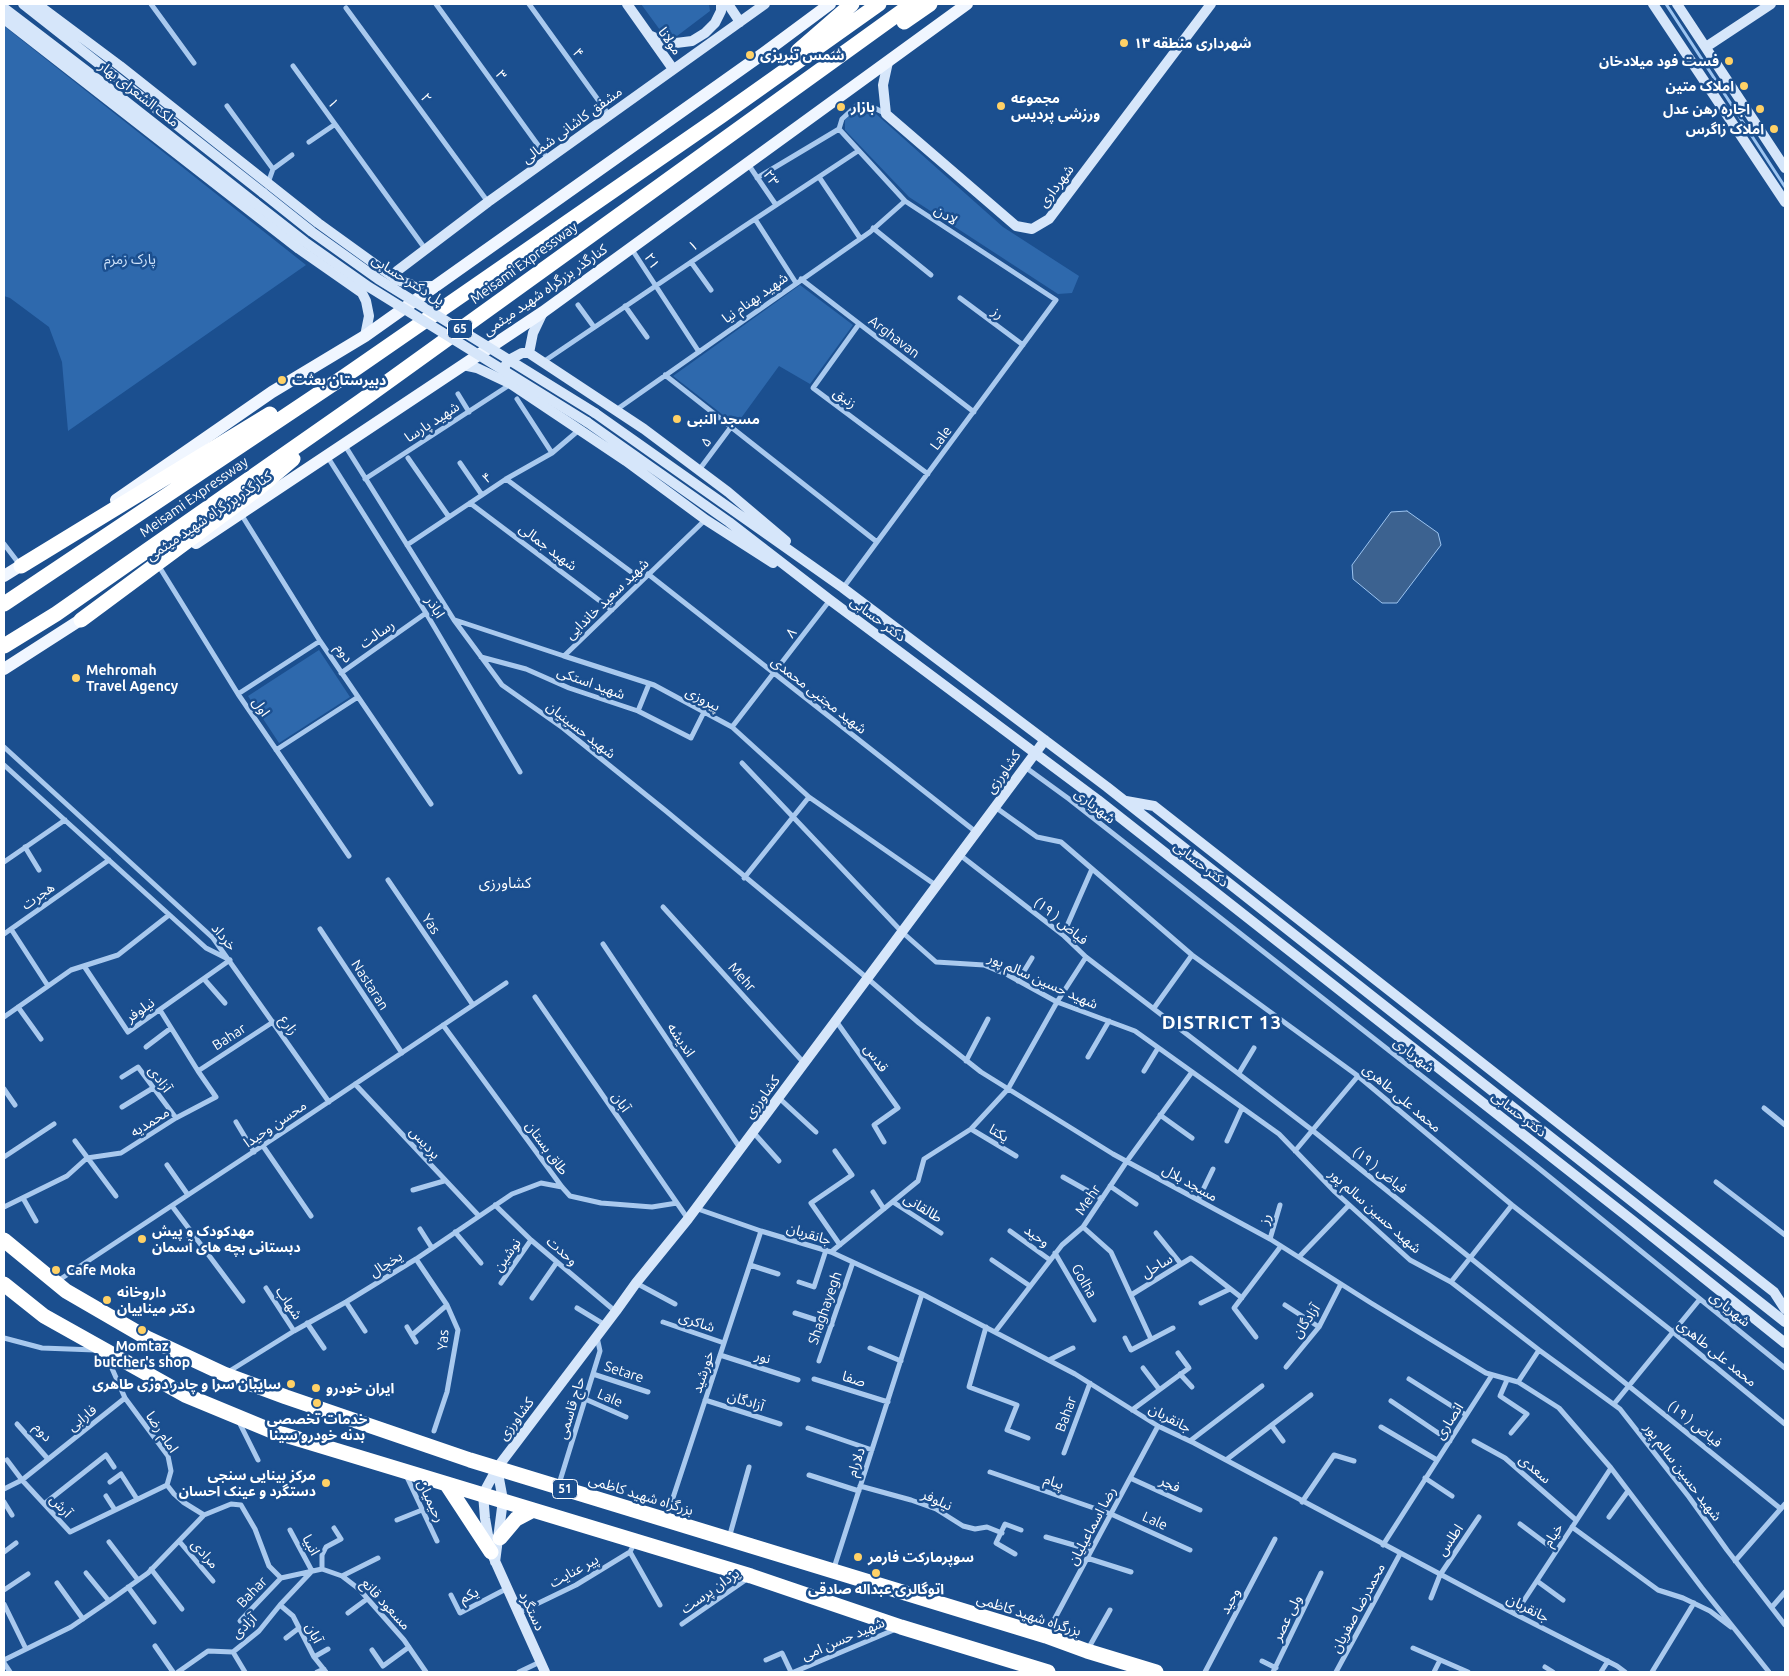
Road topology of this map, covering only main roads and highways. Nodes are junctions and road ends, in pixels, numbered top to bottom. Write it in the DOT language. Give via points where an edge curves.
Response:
graph roads {
  1 [pos="23,4"];
  2 [pos="36,4"];
  3 [pos="627,4"];
  4 [pos="721,4"];
  5 [pos="728,4"];
  6 [pos="765,4"];
  7 [pos="830,4"];
  8 [pos="852,4"];
  9 [pos="879,4"];
  10 [pos="912,4"];
  11 [pos="930,4"];
  12 [pos="967,4"];
  13 [pos="1211,4"];
  14 [pos="1653,4"];
  15 [pos="1677,4"];
  16 [pos="1771,4"];
  17 [pos="4,8"];
  18 [pos="4,20"];
  19 [pos="740,22"];
  20 [pos="649,35"];
  21 [pos="1706,48"];
  22 [pos="888,62"];
  23 [pos="673,69"];
  24 [pos="721,116"];
  25 [pos="733,132"];
  26 [pos="1785,168"];
  27 [pos="263,193"];
  28 [pos="1785,202"];
  29 [pos="255,203"];
  30 [pos="397,271"];
  31 [pos="386,272"];
  32 [pos="437,286"];
  33 [pos="362,293"];
  34 [pos="542,312"];
  35 [pos="365,336"];
  36 [pos="529,353"];
  37 [pos="463,365"];
  38 [pos="344,376"];
  39 [pos="507,383"];
  40 [pos="361,400"];
  41 [pos="595,413"];
  42 [pos="587,422"];
  43 [pos="21,566"];
  44 [pos="4,576"];
  45 [pos="843,588"];
  46 [pos="830,600"];
  47 [pos="4,604"];
  48 [pos="81,620"];
  49 [pos="4,646"];
  50 [pos="4,669"];
  51 [pos="1044,740"];
  52 [pos="1034,753"];
  53 [pos="1124,801"];
  54 [pos="4,1240"];
  55 [pos="4,1284"];
  56 [pos="1785,1309"];
  57 [pos="1785,1322"];
  58 [pos="1785,1343"];
  59 [pos="497,1468"];
  60 [pos="447,1485"];
  61 [pos="483,1494"];
  62 [pos="503,1500"];
  63 [pos="533,1510"];
  64 [pos="500,1538"];
  65 [pos="493,1557"];
  66 [pos="545,1672"];
  67 [pos="1048,1672"];
  68 [pos="1156,1672"];
  1 -- 27 [label="main road, ملک الشعرای بهار"];
  2 -- 31 [label="main road"];
  3 -- 20 [label="main road, مولانا"];
  4 -- 20 [label="main road" via="715,23 692,41 676,43"];
  5 -- 19 [label="main road"];
  6 -- 19 [label="main road, مشفق کاشانی شمالی"];
  7 -- 32 [label="main road"];
  8 -- 24 [label="highway"];
  9 -- 24 [label="highway, Meisami Expressway / 65"];
  10 -- 25 [label="highway, Meisami Expressway / 65"];
  11 -- 25 [label="highway" via="771,112"];
  12 -- 22 [label="main road, کنارگذر بزرگراه شهید میثمی"];
  13 -- 22 [label="main road, شهرداری" via="1049,219 1032,229 1016,226 886,114 883,85"];
  14 -- 28 [label="main road"];
  15 -- 21 [label="main road"];
  16 -- 21 [label="main road"];
  17 -- 29 [label="main road, ملک الشعرای بهار"];
  18 -- 33 [label="main road" via="299,249"];
  19 -- 23 [label="main road, مشفق کاشانی شمالی"];
  20 -- 23 [label="main road, مولانا"];
  21 -- 26 [label="main road"];
  22 -- 34 [label="main road, کنارگذر بزرگراه شهید میثمی"];
  23 -- 30 [label="main road, مشفق کاشانی شمالی"];
  24 -- 38 [label="highway, Meisami Expressway / 65"];
  25 -- 40 [label="highway, Meisami Expressway / 65"];
  27 -- 41 [label="main road, پل دکتر حسابی, bridge" via="378,279"];
  29 -- 42 [label="main road, پل دکتر حسابی, bridge" via="369,287"];
  31 -- 32 [label="main road" via="397,280 416,286"];
  31 -- 33 [label="main road" via="375,289"];
  32 -- 35 [label="main road"];
  33 -- 35 [label="main road" via="369,316"];
  34 -- 36 [label="main road"];
  34 -- 37 [label="main road, کنارگذر بزرگراه شهید میثمی"];
  35 -- 43 [label="main road" via="272,392"];
  36 -- 39 [label="main road" via="509,360 505,366"];
  36 -- 45 [label="main road" via="644,429 728,492"];
  37 -- 39 [label="main road" via="477,368"];
  37 -- 48 [label="main road, کنارگذر بزرگراه شهید میثمی"];
  38 -- 43 [label="highway" via="282,406"];
  38 -- 47 [label="highway, Meisami Expressway / 65"];
  39 -- 46 [label="main road" via="579,429 706,520"];
  40 -- 48 [label="highway" via="259,488"];
  40 -- 49 [label="highway, Meisami Expressway / 65" via="56,614"];
  41 -- 45 [label="main road, دکتر حسابی"];
  42 -- 46 [label="main road, دکتر حسابی" via="729,522"];
  43 -- 44 [label="main road"];
  45 -- 51 [label="main road, دکتر حسابی"];
  46 -- 52 [label="main road, دکتر حسابی"];
  48 -- 50 [label="main road, کنارگذر بزرگراه شهید میثمی"];
  51 -- 52 [label="main road, کشاورزی"];
  51 -- 53 [label="main road, دکتر حسابی"];
  52 -- 58 [label="main road, دکتر حسابی" via="1098,800"];
  52 -- 59 [label="main road, کشاورزی" via="688,1219 636,1282"];
  53 -- 56 [label="main road" via="1154,806 1162,812 1774,1292"];
  53 -- 57 [label="main road, دکتر حسابی"];
  54 -- 59 [label="highway, بزرگراه شهید کاظمی / 51" via="66,1291 147,1338 224,1374"];
  55 -- 60 [label="highway, 51" via="44,1316 185,1396 272,1431"];
  59 -- 61 [label="main road, کشاورزی"];
  59 -- 62 [label="main road, دستگرد"];
  59 -- 68 [label="highway, بزرگراه شهید کاظمی / 51"];
  60 -- 61 [label="highway, 51"];
  60 -- 65 [label="highway"];
  61 -- 62 [label="highway, 51"];
  61 -- 65 [label="main road, دستگرد"];
  62 -- 63 [label="highway, 51"];
  62 -- 64 [label="main road, دستگرد"];
  63 -- 64 [label="highway" via="516,1519"];
  63 -- 67 [label="highway, 51" via="633,1546 751,1576"];
  64 -- 65 [label="main road, دستگرد"];
  65 -- 66 [label="main road, دستگرد"];
}
